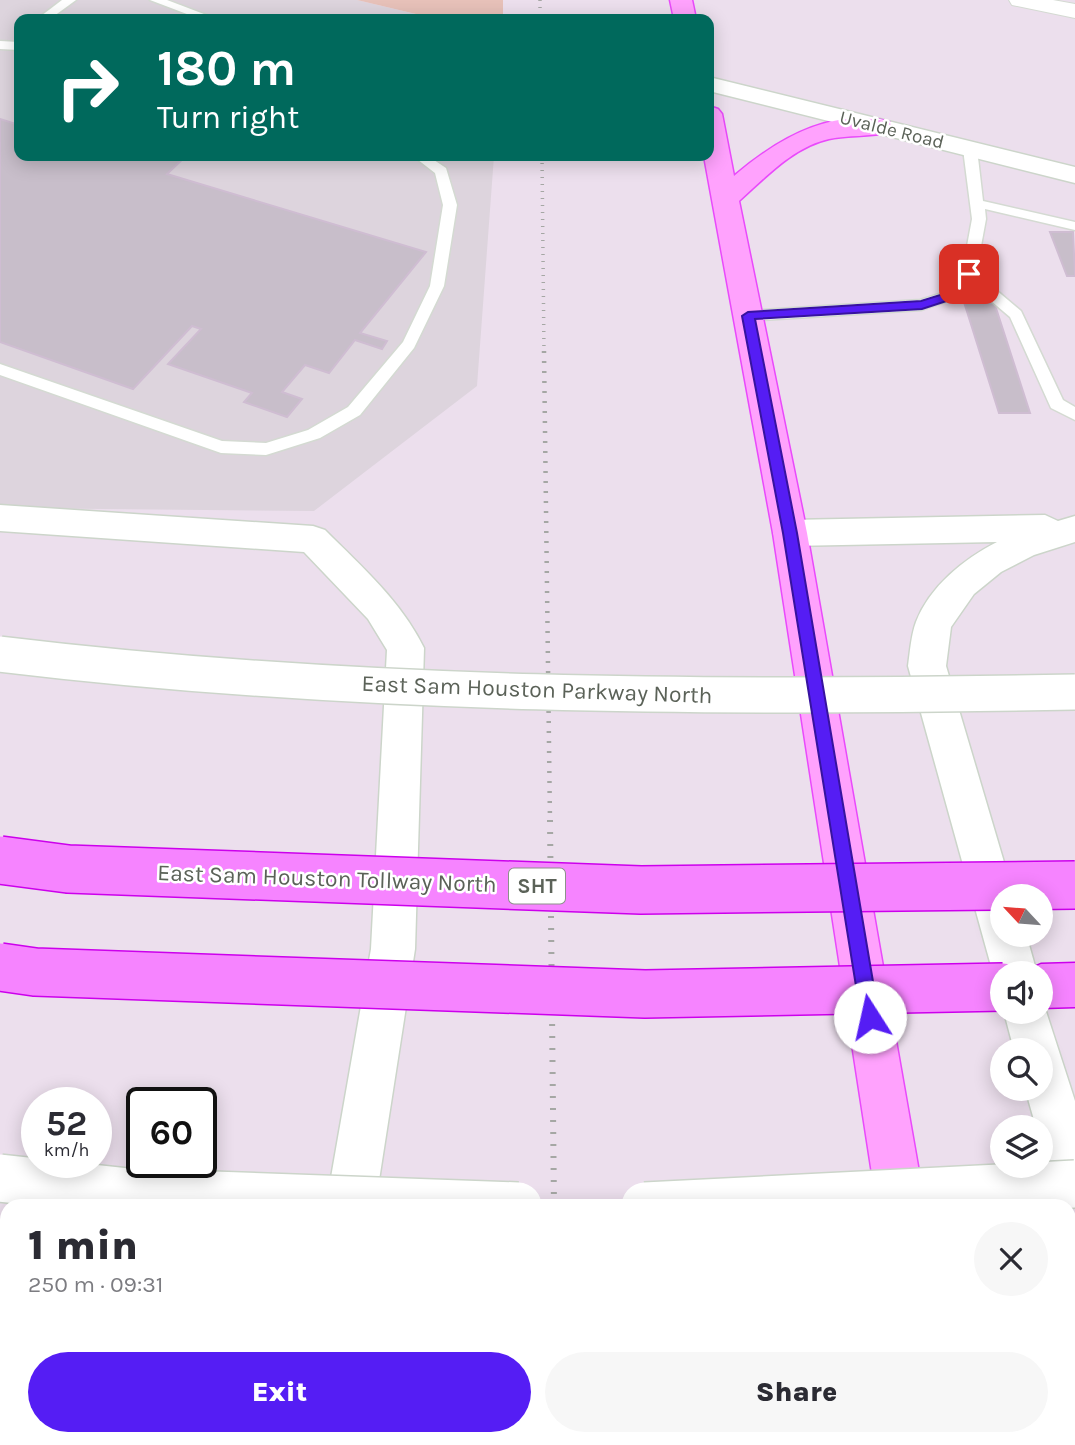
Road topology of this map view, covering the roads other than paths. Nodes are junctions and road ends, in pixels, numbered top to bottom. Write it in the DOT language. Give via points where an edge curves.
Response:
graph roads {
  1 [pos="70,0"];
  2 [pos="156,0"];
  3 [pos="1020,0"];
  4 [pos="1075,10"];
  5 [pos="50,14"];
  6 [pos="197,14"];
  7 [pos="714,85"];
  8 [pos="880,127"];
  9 [pos="714,141"];
  10 [pos="970,149"];
  11 [pos="427,161"];
  12 [pos="1075,175"];
  13 [pos="725,199"];
  14 [pos="977,204"];
  15 [pos="1075,226"];
  16 [pos="969,274"];
  17 [pos="748,316"];
  18 [pos="0,369"];
  19 [pos="1075,414"];
  20 [pos="0,518"];
  21 [pos="1075,528"];
  22 [pos="790,533"];
  23 [pos="0,653"];
  24 [pos="1075,692"];
  25 [pos="0,860"];
  26 [pos="1075,885"];
  27 [pos="990,886"];
  28 [pos="0,967"];
  29 [pos="1075,985"];
  30 [pos="990,986"];
  31 [pos="1053,986"];
  32 [pos="1052,1101"];
  33 [pos="0,1178"];
  34 [pos="1075,1183"];
  35 [pos="324,1199"];
  36 [pos="351,1199"];
  37 [pos="776,1199"];
  38 [pos="900,1199"];
  1 -- 5 [label="lane"];
  2 -- 6 [label="lane"];
  3 -- 4 [label="street"];
  7 -- 8 [label="main road, Uvalde Road"];
  8 -- 10 [label="main road, Uvalde Road"];
  8 -- 13 [label="main road" via="828,130 794,141"];
  9 -- 13 [label="main road"];
  10 -- 12 [label="main road, Uvalde Road"];
  10 -- 14 [label="lane"];
  11 -- 18 [label="lane" via="441,171 450,205 437,286 409,344 354,411 314,434 266,449 221,447"];
  13 -- 17 [label="main road"];
  14 -- 15 [label="lane"];
  14 -- 16 [label="lane" via="979,219"];
  16 -- 17 [label="lane" via="954,295 922,305"];
  16 -- 19 [label="lane" via="1016,314 1057,404"];
  17 -- 22 [label="main road"];
  20 -- 36 [label="main road" via="313,539 381,609 406,648 393,949"];
  21 -- 22 [label="main road"];
  21 -- 27 [label="main road" via="1022,545 989,562 961,584 933,624 927,666"];
  22 -- 38 [label="main road"];
  23 -- 24 [label="main road, East Sam Houston Parkway North, bridge" via="132,670 453,690 856,696"];
  25 -- 26 [label="highway, East Sam Houston Tollway North / SHT, bridge" via="68,869 641,890"];
  28 -- 30 [label="highway, bridge" via="35,972 645,994"];
  29 -- 31 [label="highway"];
  32 -- 34 [label="main road"];
  33 -- 35 [label="main road, bridge" via="129,1192"];
  34 -- 37 [label="main road, bridge"];
}
